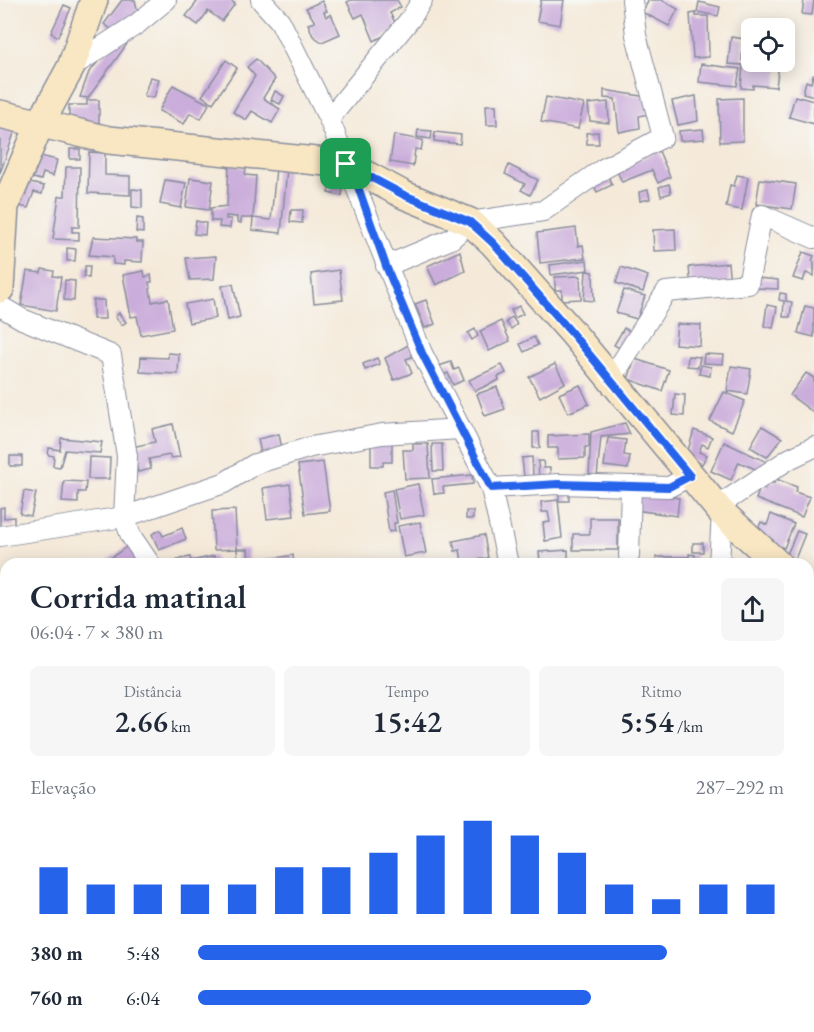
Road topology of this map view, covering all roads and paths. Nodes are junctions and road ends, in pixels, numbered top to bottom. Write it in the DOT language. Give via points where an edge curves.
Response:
graph roads {
  1 [pos="94,0"];
  2 [pos="166,0"];
  3 [pos="261,0"];
  4 [pos="422,0"];
  5 [pos="632,0"];
  6 [pos="71,67"];
  7 [pos="0,114"];
  8 [pos="329,119"];
  9 [pos="40,124"];
  10 [pos="346,164"];
  11 [pos="2,206"];
  12 [pos="470,222"];
  13 [pos="814,238"];
  14 [pos="386,266"];
  15 [pos="0,289"];
  16 [pos="0,306"];
  17 [pos="610,381"];
  18 [pos="460,429"];
  19 [pos="814,447"];
  20 [pos="690,476"];
  21 [pos="631,486"];
  22 [pos="491,488"];
  23 [pos="720,509"];
  24 [pos="124,516"];
  25 [pos="0,536"];
  26 [pos="629,556"];
  27 [pos="146,558"];
  28 [pos="507,558"];
  29 [pos="719,558"];
  30 [pos="772,558"];
  1 -- 6 [label="street"];
  2 -- 6 [label="street"];
  3 -- 8 [label="street" via="280,21"];
  4 -- 8 [label="street"];
  5 -- 12 [label="street" via="636,35 663,137 603,169 543,211"];
  6 -- 9 [label="street"];
  7 -- 9 [label="street"];
  8 -- 10 [label="street"];
  9 -- 10 [label="street" via="109,140"];
  9 -- 11 [label="street"];
  10 -- 12 [label="street" via="404,195"];
  10 -- 14 [label="street"];
  11 -- 15 [label="street"];
  12 -- 14 [label="street" via="451,239"];
  12 -- 17 [label="street" via="563,322"];
  13 -- 17 [label="street" via="762,215 748,284 666,292"];
  14 -- 18 [label="street" via="422,353"];
  16 -- 24 [label="street" via="22,319 111,355 127,456"];
  17 -- 20 [label="street"];
  18 -- 22 [label="street"];
  18 -- 24 [label="street" via="382,434 311,447 255,464 224,483"];
  19 -- 23 [label="street" via="789,459"];
  20 -- 21 [label="street" via="669,487"];
  20 -- 23 [label="street"];
  21 -- 22 [label="street" via="558,484"];
  21 -- 26 [label="street"];
  22 -- 28 [label="street"];
  23 -- 29 [label="street"];
  23 -- 30 [label="street"];
  24 -- 25 [label="street"];
  24 -- 27 [label="street" via="131,536"];
}
